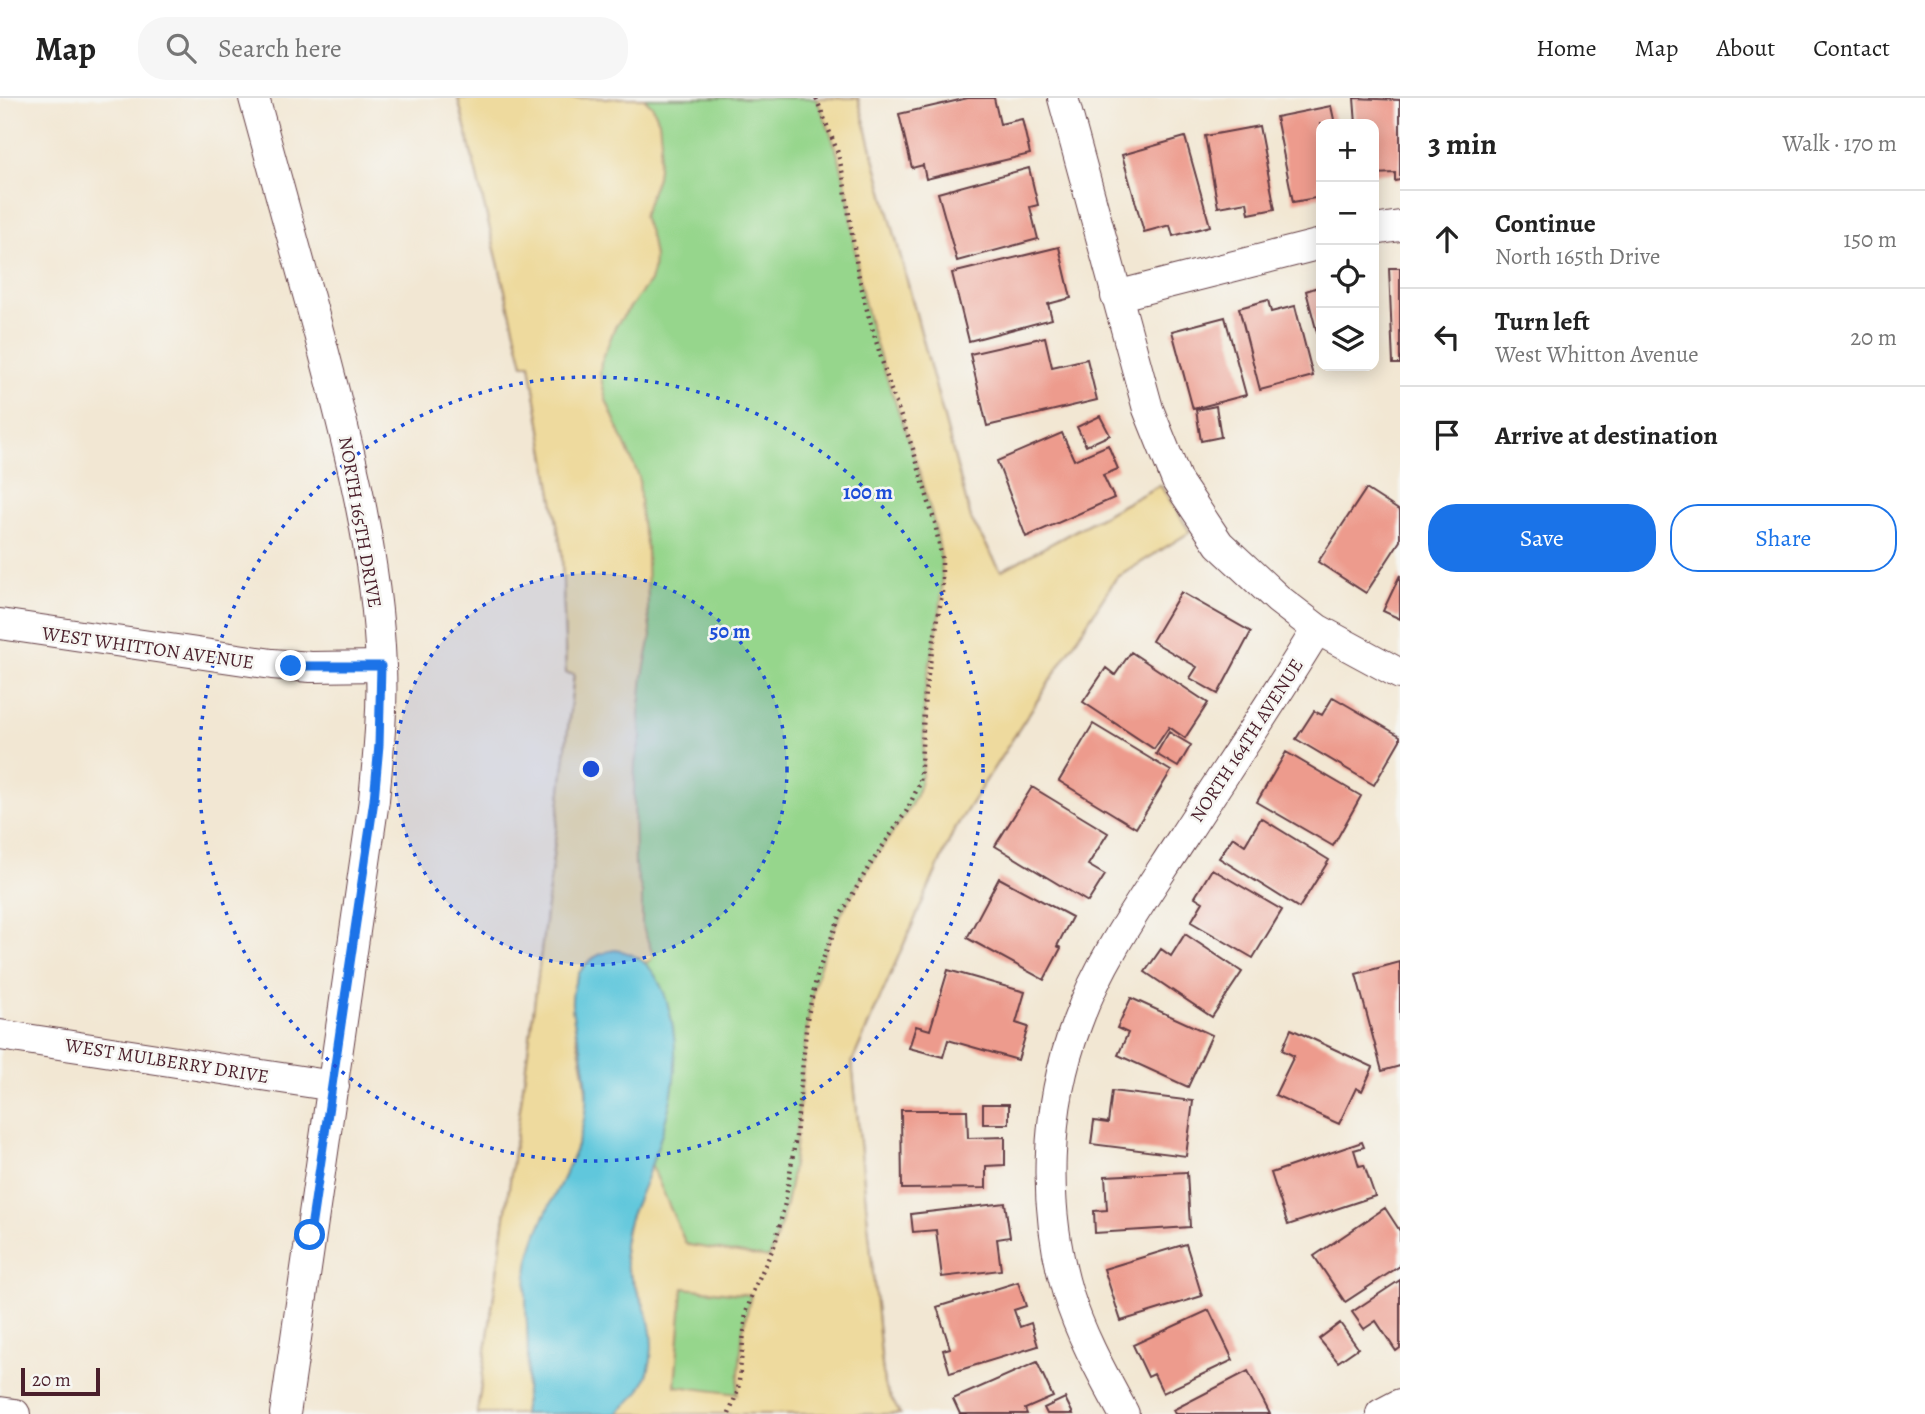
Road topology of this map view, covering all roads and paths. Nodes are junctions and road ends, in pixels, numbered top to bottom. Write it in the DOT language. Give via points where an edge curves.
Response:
graph roads {
  1 [pos="254,98"];
  2 [pos="816,98"];
  3 [pos="1063,98"];
  4 [pos="1400,226"];
  5 [pos="1379,229"];
  6 [pos="1317,245"];
  7 [pos="1116,296"];
  8 [pos="0,624"];
  9 [pos="1317,629"];
  10 [pos="381,666"];
  11 [pos="1400,674"];
  12 [pos="0,1035"];
  13 [pos="334,1086"];
  14 [pos="1400,1404"];
  15 [pos="0,1412"];
  16 [pos="15,1414"];
  17 [pos="285,1414"];
  18 [pos="729,1414"];
  19 [pos="1124,1414"];
  20 [pos="1381,1414"];
  1 -- 10 [label="street, NORTH 165TH DRIVE" via="364,519"];
  2 -- 18 [label="path" via="844,175 869,318 935,523 942,594 926,692 920,783 840,916 818,972 807,1019 785,1203 775,1244 746,1314 738,1391"];
  3 -- 7 [label="street"];
  4 -- 5 [label="street"];
  6 -- 7 [label="street"];
  7 -- 9 [label="street" via="1148,409 1177,481 1219,544"];
  8 -- 10 [label="street, WEST WHITTON AVENUE" via="272,664"];
  9 -- 11 [label="street"];
  9 -- 19 [label="street, NORTH 164TH AVENUE" via="1123,931 1077,1021 1065,1058 1053,1129 1050,1186 1059,1257 1082,1331"];
  10 -- 13 [label="street, NORTH 165TH DRIVE" via="374,800"];
  12 -- 13 [label="street, WEST MULBERRY DRIVE"];
  13 -- 17 [label="street, NORTH 165TH DRIVE"];
  14 -- 20 [label="street"];
  15 -- 16 [label="street"];
}
